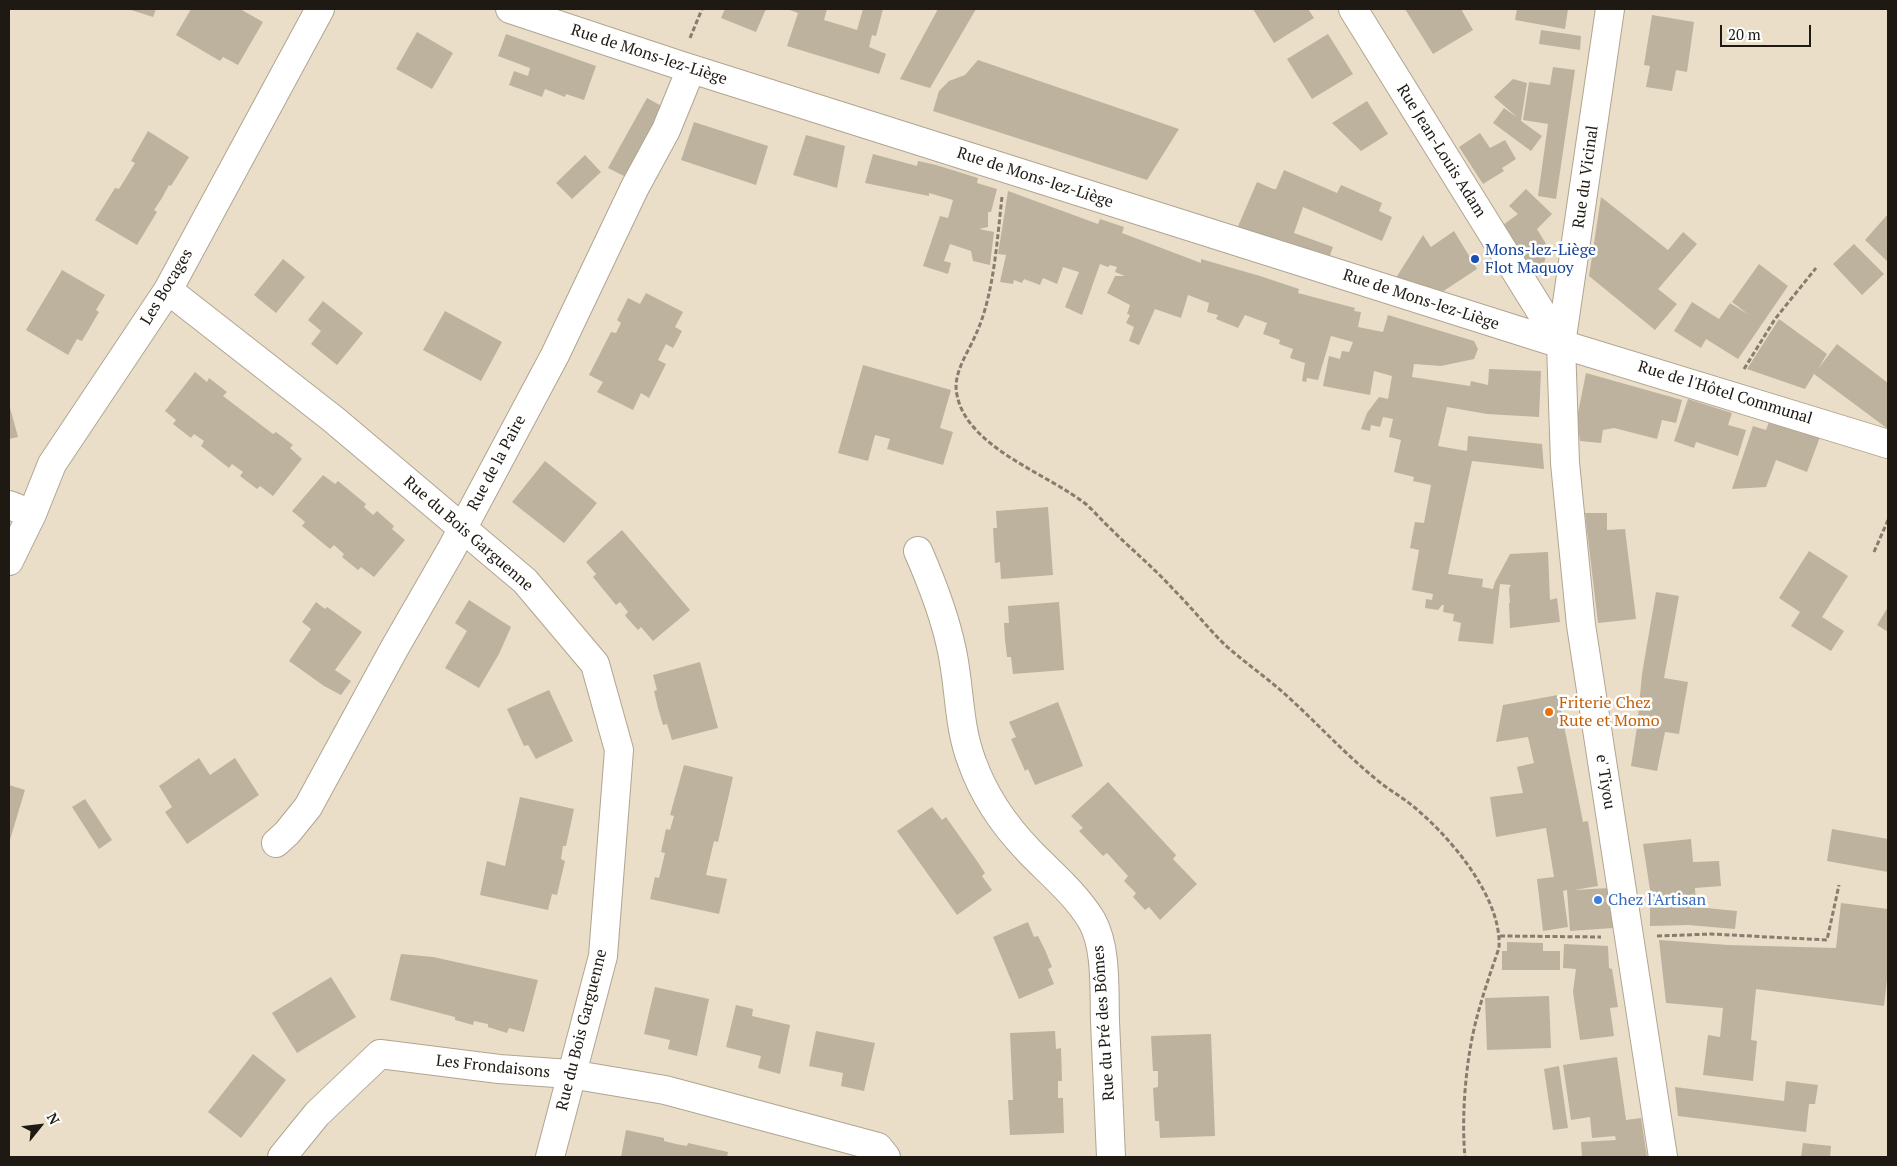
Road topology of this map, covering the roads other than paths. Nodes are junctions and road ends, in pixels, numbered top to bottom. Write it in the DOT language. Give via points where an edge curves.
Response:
graph roads {
  1 [pos="320,9"];
  2 [pos="510,9"];
  3 [pos="1353,9"];
  4 [pos="1610,9"];
  5 [pos="691,69"];
  6 [pos="168,290"];
  7 [pos="1561,344"];
  8 [pos="1888,444"];
  9 [pos="21,510"];
  10 [pos="462,528"];
  11 [pos="918,551"];
  12 [pos="9,561"];
  13 [pos="276,843"];
  14 [pos="570,1074"];
  15 [pos="282,1157"];
  16 [pos="550,1157"];
  17 [pos="886,1157"];
  18 [pos="1111,1157"];
  19 [pos="1663,1157"];
  1 -- 6 [label="street, Les Bocages"];
  2 -- 5 [label="street, Rue de Mons-lez-Liège"];
  3 -- 7 [label="street, Rue Jean-Louis Adam"];
  4 -- 7 [label="street, Rue du Vicinal"];
  5 -- 7 [label="street, Rue de Mons-lez-Liège"];
  5 -- 10 [label="street, Rue de la Paire" via="666,130 635,187 555,355"];
  6 -- 9 [label="street, Les Bocages"];
  6 -- 10 [label="street, Rue du Bois Garguenne" via="333,419"];
  7 -- 8 [label="street, Rue de l'Hôtel Communal"];
  7 -- 19 [label="street, e' Tiyou" via="1564,464 1581,625"];
  9 -- 12 [label="street, Les Bocages"];
  10 -- 13 [label="street, Rue de la Paire" via="308,807"];
  10 -- 14 [label="street, Rue du Bois Garguenne" via="525,581 595,664 619,750 603,956"];
  11 -- 18 [label="street, Rue du Pré des Bômes" via="953,652 960,714 972,762 982,786 1013,834 1083,908 1098,934 1103,975"];
  14 -- 15 [label="street, Les Frondaisons" via="380,1054 317,1114"];
  14 -- 16 [label="street, Rue du Bois Garguenne"];
  14 -- 17 [label="street, Les Frondaisons" via="664,1090 878,1147"];
}
